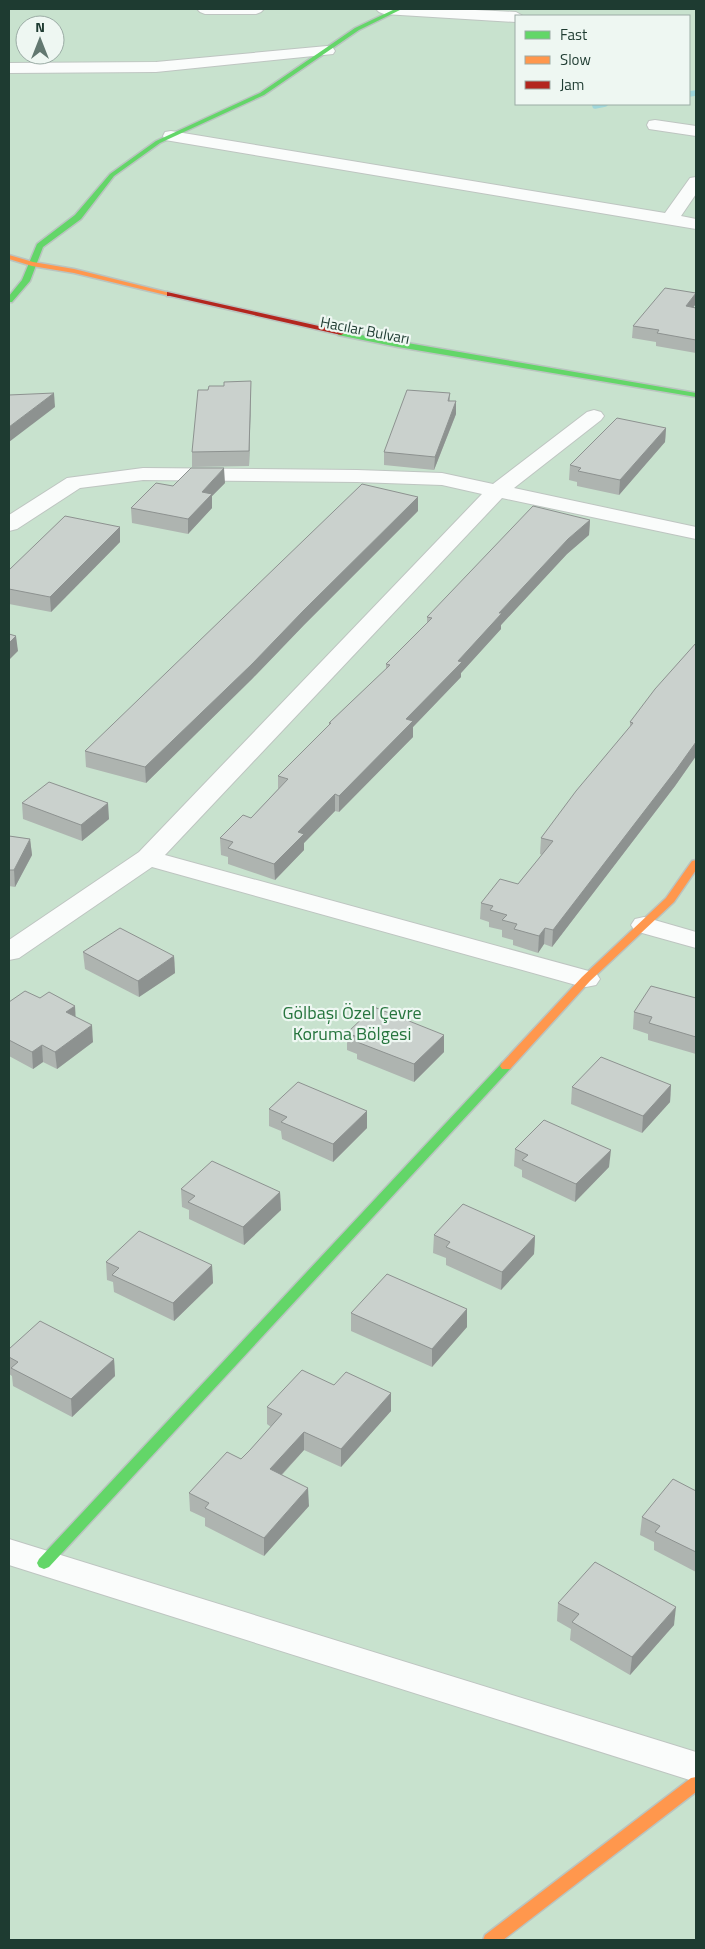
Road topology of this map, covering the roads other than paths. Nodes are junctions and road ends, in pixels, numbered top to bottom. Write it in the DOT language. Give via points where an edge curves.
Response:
graph roads {
  1 [pos="204,9"];
  2 [pos="256,9"];
  3 [pos="393,9"];
  4 [pos="515,17"];
  5 [pos="327,51"];
  6 [pos="9,68"];
  7 [pos="655,125"];
  8 [pos="696,131"];
  9 [pos="171,136"];
  10 [pos="696,182"];
  11 [pos="669,220"];
  12 [pos="696,224"];
  13 [pos="9,257"];
  14 [pos="32,264"];
  15 [pos="9,300"];
  16 [pos="529,379"];
  17 [pos="696,395"];
  18 [pos="594,416"];
  19 [pos="497,490"];
  20 [pos="9,524"];
  21 [pos="696,533"];
  22 [pos="148,858"];
  23 [pos="696,863"];
  24 [pos="644,925"];
  25 [pos="696,940"];
  26 [pos="9,952"];
  27 [pos="586,979"];
  28 [pos="9,1552"];
  29 [pos="44,1563"];
  30 [pos="696,1767"];
  31 [pos="696,1783"];
  32 [pos="491,1940"];
  1 -- 2 [label="street"];
  3 -- 4 [label="street"];
  3 -- 5 [label="street"];
  5 -- 6 [label="street" via="156,67"];
  5 -- 9 [label="street" via="262,94"];
  7 -- 8 [label="street"];
  9 -- 11 [label="street"];
  9 -- 14 [label="street" via="112,175 78,217 40,246"];
  10 -- 11 [label="street"];
  11 -- 12 [label="street"];
  13 -- 14 [label="street, Hacılar Bulvarı"];
  14 -- 15 [label="street" via="26,281"];
  14 -- 16 [label="street, Hacılar Bulvarı" via="66,278 187,307"];
  14 -- 17 [label="street, Hacılar Bulvarı" via="58,267 390,343"];
  18 -- 19 [label="street"];
  19 -- 20 [label="street" via="442,479 143,474 74,482"];
  19 -- 21 [label="street"];
  19 -- 22 [label="street"];
  22 -- 26 [label="street"];
  22 -- 27 [label="street"];
  23 -- 24 [label="street" via="670,900"];
  24 -- 25 [label="street"];
  24 -- 27 [label="street"];
  27 -- 29 [label="street"];
  28 -- 29 [label="street"];
  29 -- 30 [label="street"];
  31 -- 32 [label="street"];
}
